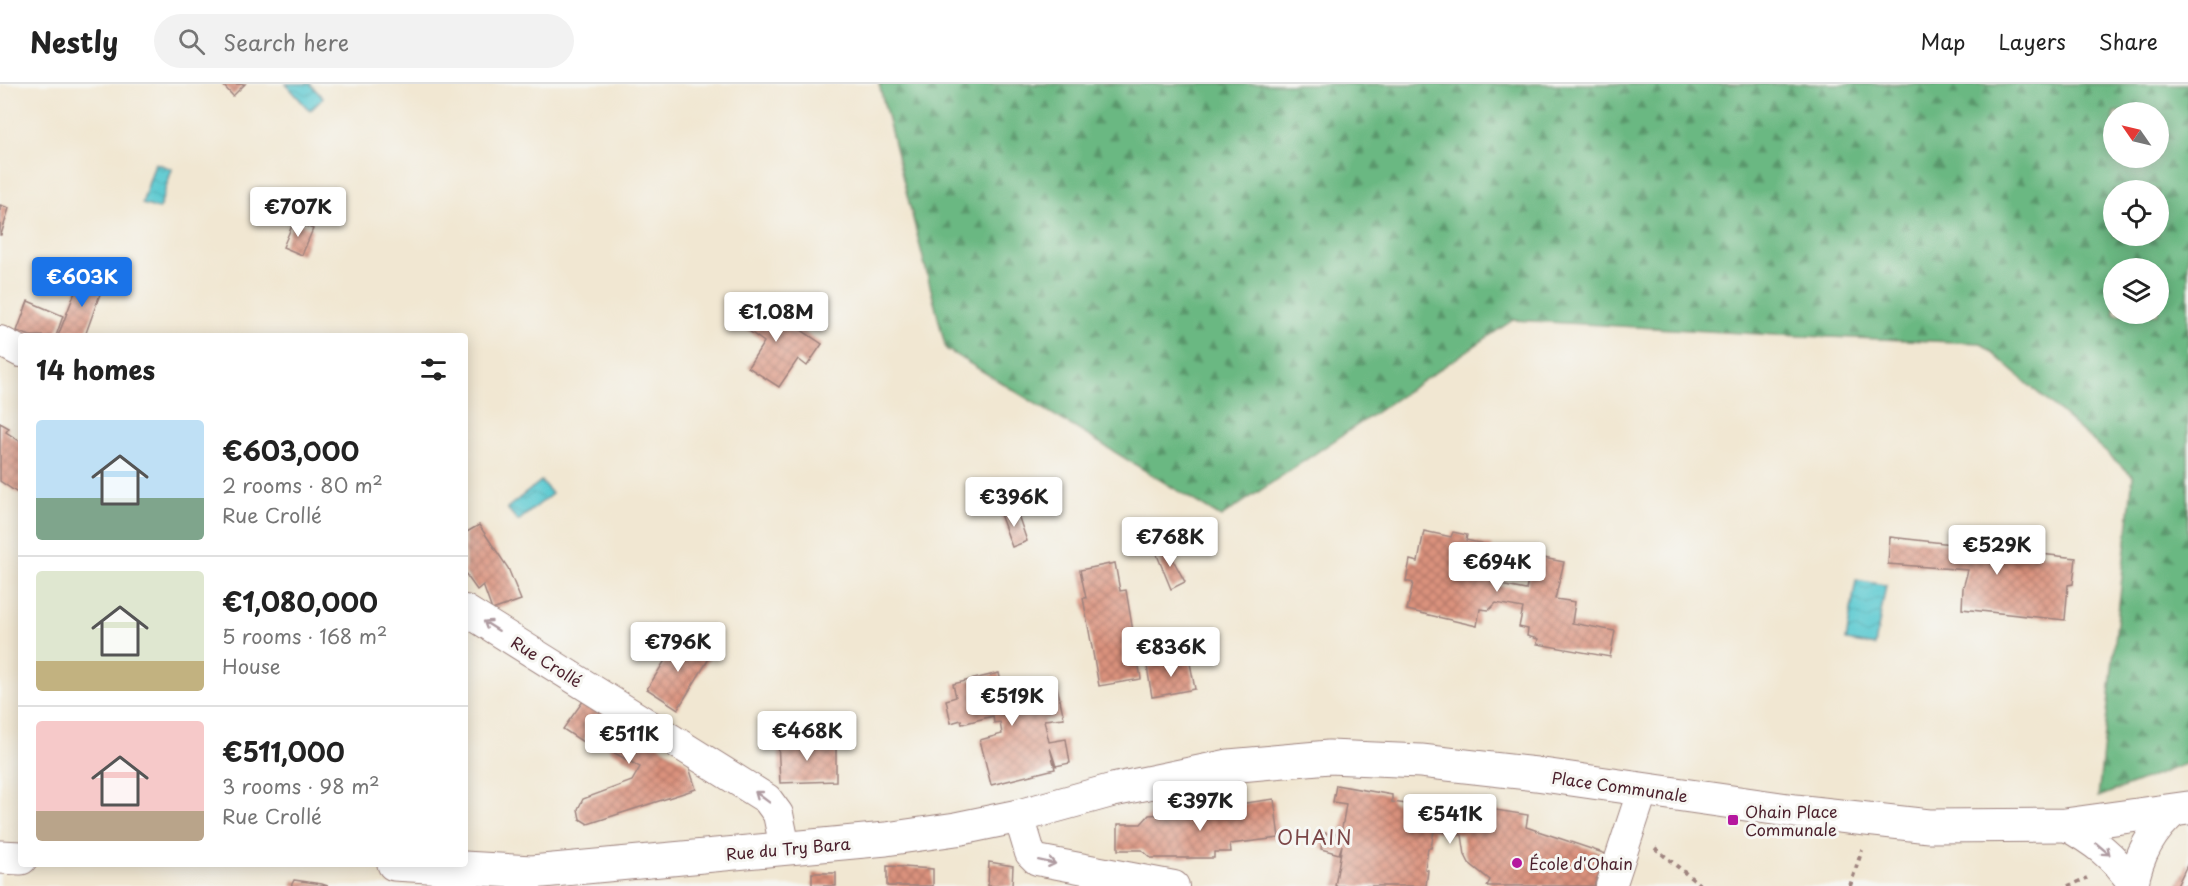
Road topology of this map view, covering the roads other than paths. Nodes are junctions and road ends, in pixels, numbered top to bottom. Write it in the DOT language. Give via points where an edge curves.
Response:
graph roads {
  1 [pos="0,341"];
  2 [pos="18,350"];
  3 [pos="468,612"];
  4 [pos="1176,776"];
  5 [pos="1643,789"];
  6 [pos="2182,809"];
  7 [pos="1019,816"];
  8 [pos="2065,825"];
  9 [pos="785,848"];
  10 [pos="0,857"];
  11 [pos="18,858"];
  12 [pos="413,872"];
  13 [pos="2133,885"];
  14 [pos="1174,886"];
  15 [pos="1611,886"];
  1 -- 2 [label="street"];
  9 -- 3 [label="street, Rue Crollé, one-way" via="778,814 767,799"];
  4 -- 5 [label="main road, Place Communale" via="1287,759 1374,758"];
  4 -- 7 [label="main road, Rue du Try Bara"];
  5 -- 8 [label="main road, Place Communale" via="1929,826"];
  5 -- 15 [label="street"];
  6 -- 8 [label="main road, Place Communale"];
  6 -- 13 [label="street, Place Communale" via="2164,820 2143,851"];
  7 -- 9 [label="main road, Rue du Try Bara" via="885,839"];
  7 -- 14 [label="street, one-way" via="1030,853 1038,860"];
  8 -- 13 [label="street, Place Communale, one-way" via="2118,861"];
  9 -- 12 [label="main road, Rue du Try Bara" via="532,872"];
  10 -- 11 [label="main road"];
}
